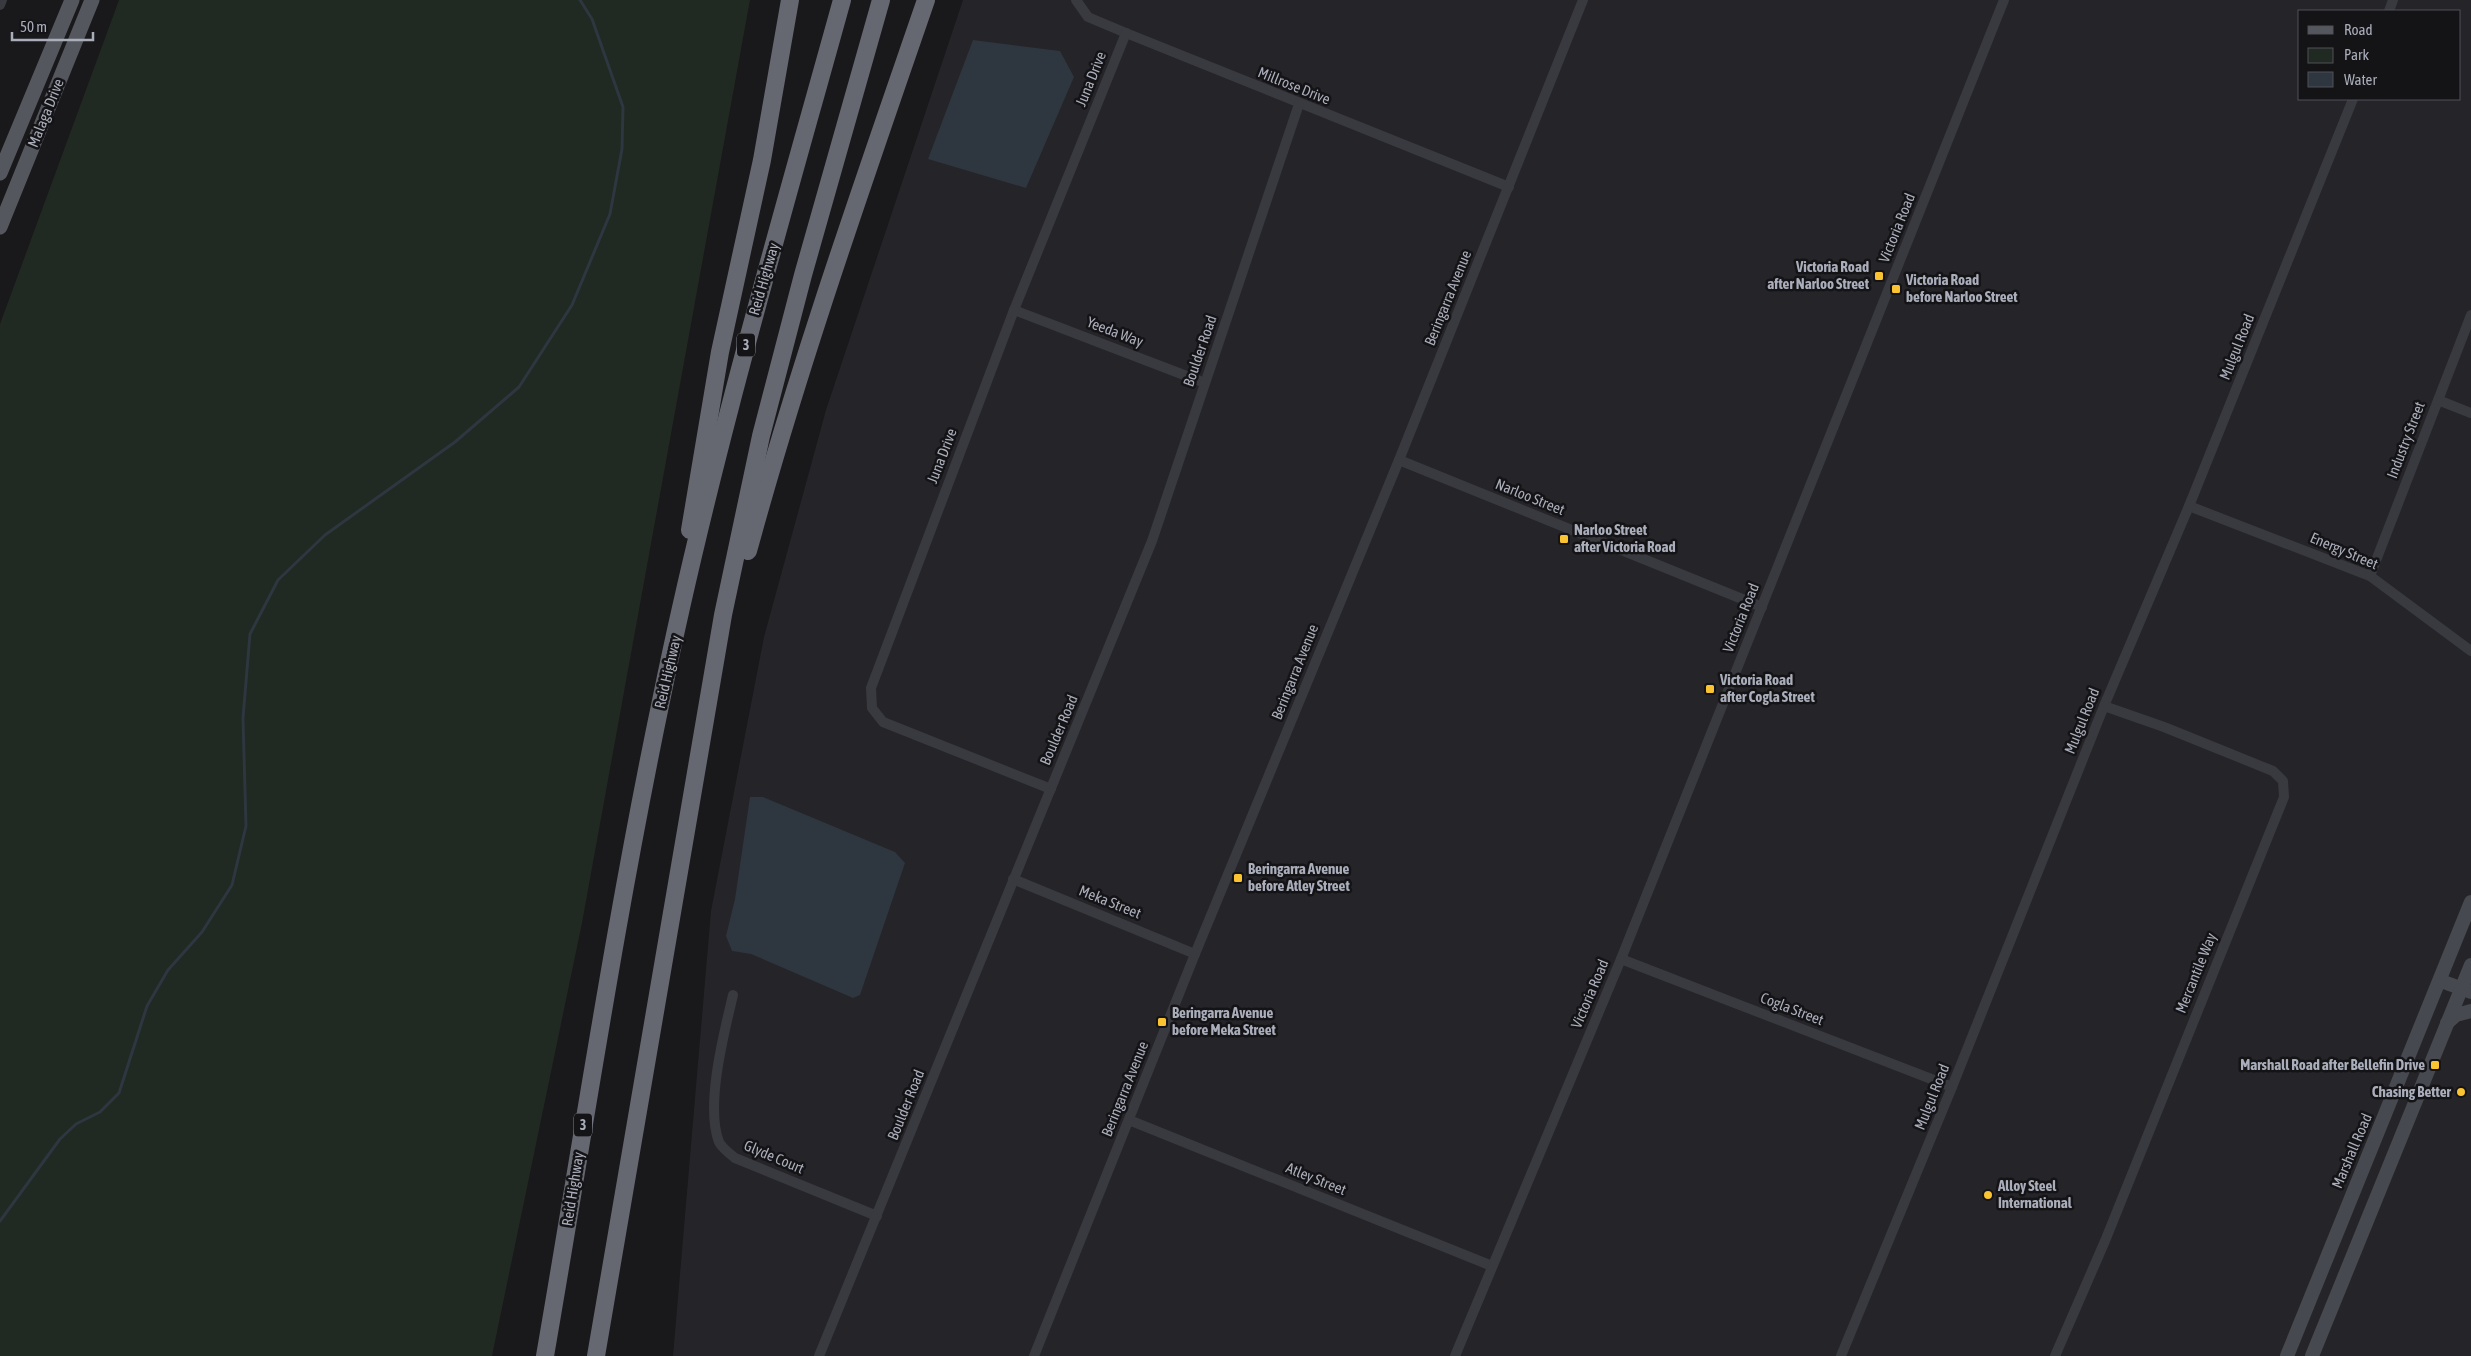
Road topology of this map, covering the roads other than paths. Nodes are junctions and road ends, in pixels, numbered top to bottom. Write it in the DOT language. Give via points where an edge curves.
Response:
graph roads {
  1 [pos="2,0"];
  2 [pos="72,0"];
  3 [pos="92,0"];
  4 [pos="790,0"];
  5 [pos="842,0"];
  6 [pos="881,0"];
  7 [pos="926,0"];
  8 [pos="1076,0"];
  9 [pos="1583,0"];
  10 [pos="2004,0"];
  11 [pos="0,5"];
  12 [pos="1126,33"];
  13 [pos="2353,100"];
  14 [pos="1299,104"];
  15 [pos="0,173"];
  16 [pos="1509,187"];
  17 [pos="0,227"];
  18 [pos="1014,310"];
  19 [pos="2471,316"];
  20 [pos="1205,383"];
  21 [pos="2438,400"];
  22 [pos="2471,413"];
  23 [pos="1399,460"];
  24 [pos="2189,506"];
  25 [pos="2370,576"];
  26 [pos="1762,606"];
  27 [pos="2471,651"];
  28 [pos="711,689"];
  29 [pos="662,694"];
  30 [pos="2104,706"];
  31 [pos="1051,788"];
  32 [pos="1013,879"];
  33 [pos="2471,902"];
  34 [pos="1194,954"];
  35 [pos="1621,959"];
  36 [pos="2448,960"];
  37 [pos="2470,968"];
  38 [pos="2441,980"];
  39 [pos="2466,990"];
  40 [pos="733,995"];
  41 [pos="2471,1011"];
  42 [pos="2446,1023"];
  43 [pos="1952,1087"];
  44 [pos="1129,1120"];
  45 [pos="632,1152"];
  46 [pos="877,1216"];
  47 [pos="1492,1266"];
  48 [pos="545,1356"];
  49 [pos="596,1356"];
  50 [pos="601,1356"];
  51 [pos="819,1356"];
  52 [pos="1034,1356"];
  53 [pos="1455,1356"];
  54 [pos="1841,1356"];
  55 [pos="2055,1356"];
  56 [pos="2286,1356"];
  57 [pos="2312,1356"];
  1 -- 11 [label="street"];
  2 -- 15 [label="main road, Malaga Drive"];
  3 -- 17 [label="main road, Malaga Drive"];
  4 -- 29 [label="highway" via="762,160 720,352"];
  5 -- 29 [label="highway, Reid Highway / 3" via="742,357"];
  6 -- 28 [label="highway" via="761,436 723,615"];
  7 -- 28 [label="highway" via="837,255 787,411"];
  8 -- 12 [label="street, Millrose Drive" via="1088,17"];
  9 -- 16 [label="street, Beringarra Avenue"];
  10 -- 26 [label="street, Victoria Road"];
  12 -- 14 [label="street, Millrose Drive"];
  12 -- 18 [label="street, Juna Drive"];
  13 -- 24 [label="street, Mulgul Road"];
  14 -- 16 [label="street, Millrose Drive"];
  14 -- 20 [label="street, Boulder Road"];
  16 -- 23 [label="street, Beringarra Avenue"];
  18 -- 20 [label="street, Yeeda Way"];
  18 -- 31 [label="street, Juna Drive" via="870,688 872,708 883,722"];
  19 -- 21 [label="street, Industry Street"];
  20 -- 31 [label="street, Boulder Road" via="1152,541"];
  21 -- 22 [label="street"];
  21 -- 25 [label="street, Industry Street"];
  23 -- 26 [label="street, Narloo Street"];
  23 -- 34 [label="street, Beringarra Avenue"];
  24 -- 25 [label="street, Energy Street"];
  24 -- 30 [label="street, Mulgul Road"];
  25 -- 27 [label="street, Energy Street"];
  26 -- 35 [label="street, Victoria Road"];
  28 -- 45 [label="highway"];
  29 -- 48 [label="highway, Reid Highway / 3" via="592,1065"];
  30 -- 43 [label="street, Mulgul Road"];
  30 -- 55 [label="street, Mercantile Way" via="2273,771 2283,781 2284,797 2105,1241"];
  31 -- 32 [label="street, Boulder Road"];
  32 -- 34 [label="street, Meka Street"];
  32 -- 46 [label="street, Boulder Road"];
  33 -- 36 [label="main road, Marshall Road"];
  34 -- 44 [label="street, Beringarra Avenue"];
  35 -- 43 [label="street, Cogla Street"];
  35 -- 47 [label="street, Victoria Road"];
  36 -- 37 [label="main road"];
  36 -- 38 [label="main road, Marshall Road"];
  37 -- 39 [label="main road"];
  38 -- 39 [label="main road"];
  38 -- 56 [label="main road, Marshall Road"];
  39 -- 42 [label="main road"];
  40 -- 46 [label="street, Glyde Court" via="720,1049 713,1122 720,1144 735,1158"];
  41 -- 42 [label="main road" via="2456,1015"];
  42 -- 57 [label="main road"];
  43 -- 54 [label="street, Mulgul Road"];
  44 -- 47 [label="street, Atley Street"];
  44 -- 52 [label="street, Beringarra Avenue"];
  45 -- 49 [label="highway"];
  45 -- 50 [label="highway"];
  46 -- 51 [label="street, Boulder Road"];
  47 -- 53 [label="street, Victoria Road"];
}
